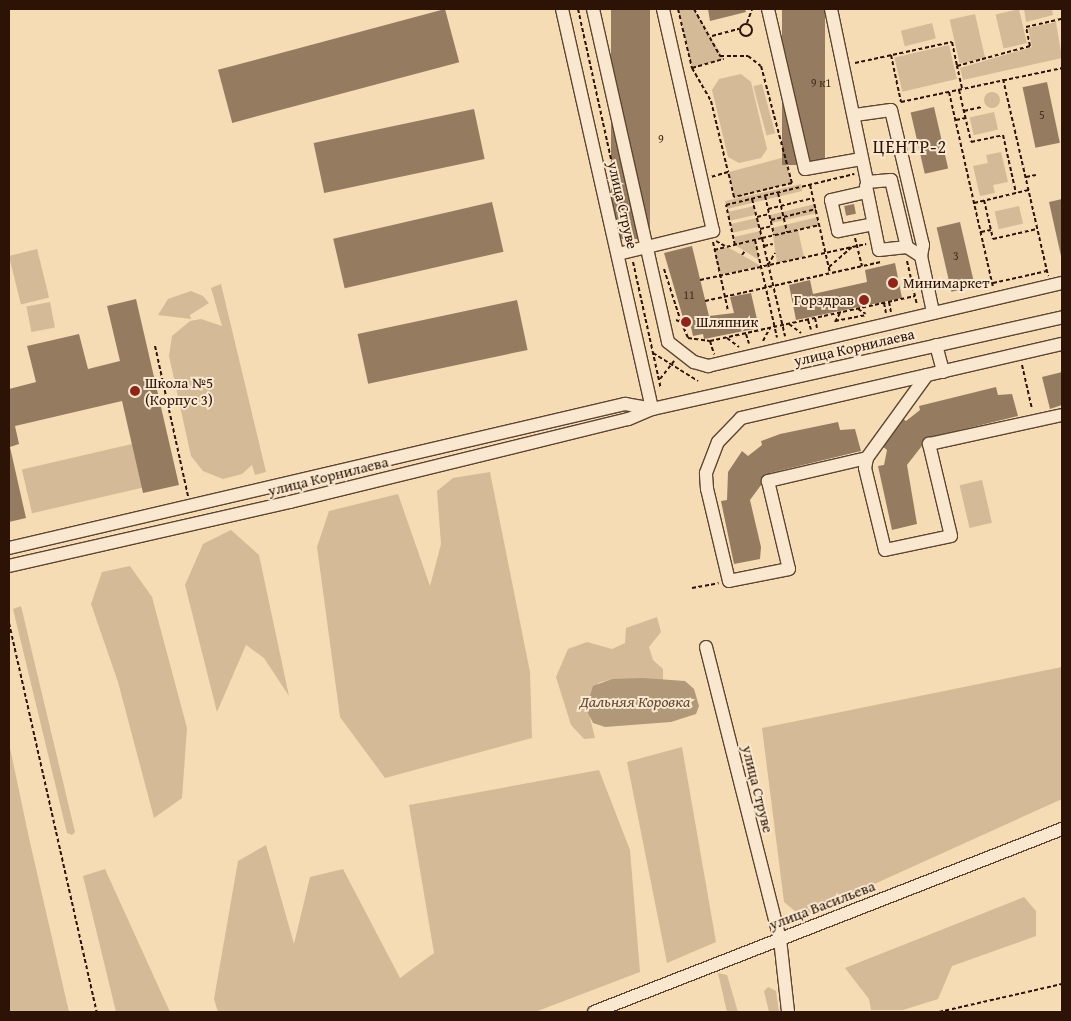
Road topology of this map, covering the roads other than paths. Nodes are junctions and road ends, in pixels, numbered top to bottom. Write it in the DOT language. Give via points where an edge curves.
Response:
graph roads {
  1 [pos="562,9"];
  2 [pos="592,9"];
  3 [pos="663,9"];
  4 [pos="768,9"];
  5 [pos="831,9"];
  6 [pos="855,115"];
  7 [pos="865,176"];
  8 [pos="873,224"];
  9 [pos="652,246"];
  10 [pos="915,252"];
  11 [pos="618,254"];
  12 [pos="1056,284"];
  13 [pos="933,312"];
  14 [pos="1062,317"];
  15 [pos="1062,344"];
  16 [pos="936,345"];
  17 [pos="943,372"];
  18 [pos="927,375"];
  19 [pos="652,409"];
  20 [pos="1062,415"];
  21 [pos="868,458"];
  22 [pos="9,548"];
  23 [pos="9,566"];
  24 [pos="706,647"];
  25 [pos="1062,829"];
  26 [pos="780,939"];
  27 [pos="594,1012"];
  28 [pos="788,1012"];
  1 -- 11 [label="street, улица Струве"];
  2 -- 9 [label="street"];
  3 -- 9 [label="street" via="714,231"];
  4 -- 7 [label="street" via="805,169"];
  5 -- 6 [label="street"];
  6 -- 7 [label="street"];
  6 -- 10 [label="street" via="885,108 893,113 922,245"];
  7 -- 8 [label="street"];
  7 -- 8 [label="street" via="832,200 838,231"];
  7 -- 10 [label="street" via="892,180"];
  8 -- 10 [label="street" via="882,252"];
  9 -- 11 [label="street"];
  9 -- 13 [label="street" via="669,346 701,365"];
  10 -- 13 [label="street"];
  11 -- 19 [label="street, улица Струве"];
  12 -- 13 [label="street"];
  14 -- 16 [label="street, улица Корнилаева"];
  15 -- 17 [label="street"];
  16 -- 17 [label="street"];
  16 -- 19 [label="street, улица Корнилаева"];
  17 -- 18 [label="street"];
  18 -- 21 [label="street"];
  18 -- 21 [label="street" via="741,418 728,430 709,457 706,473 729,581 789,569 768,481"];
  19 -- 22 [label="street, улица Корнилаева" via="625,404"];
  19 -- 23 [label="street, улица Корнилаева" via="628,419 290,502"];
  20 -- 21 [label="street" via="929,444 951,536 885,550 865,468"];
  24 -- 26 [label="street, улица Струве"];
  25 -- 26 [label="street, улица Васильева"];
  26 -- 27 [label="street, улица Васильева"];
  26 -- 28 [label="street, улица Струве"];
}
